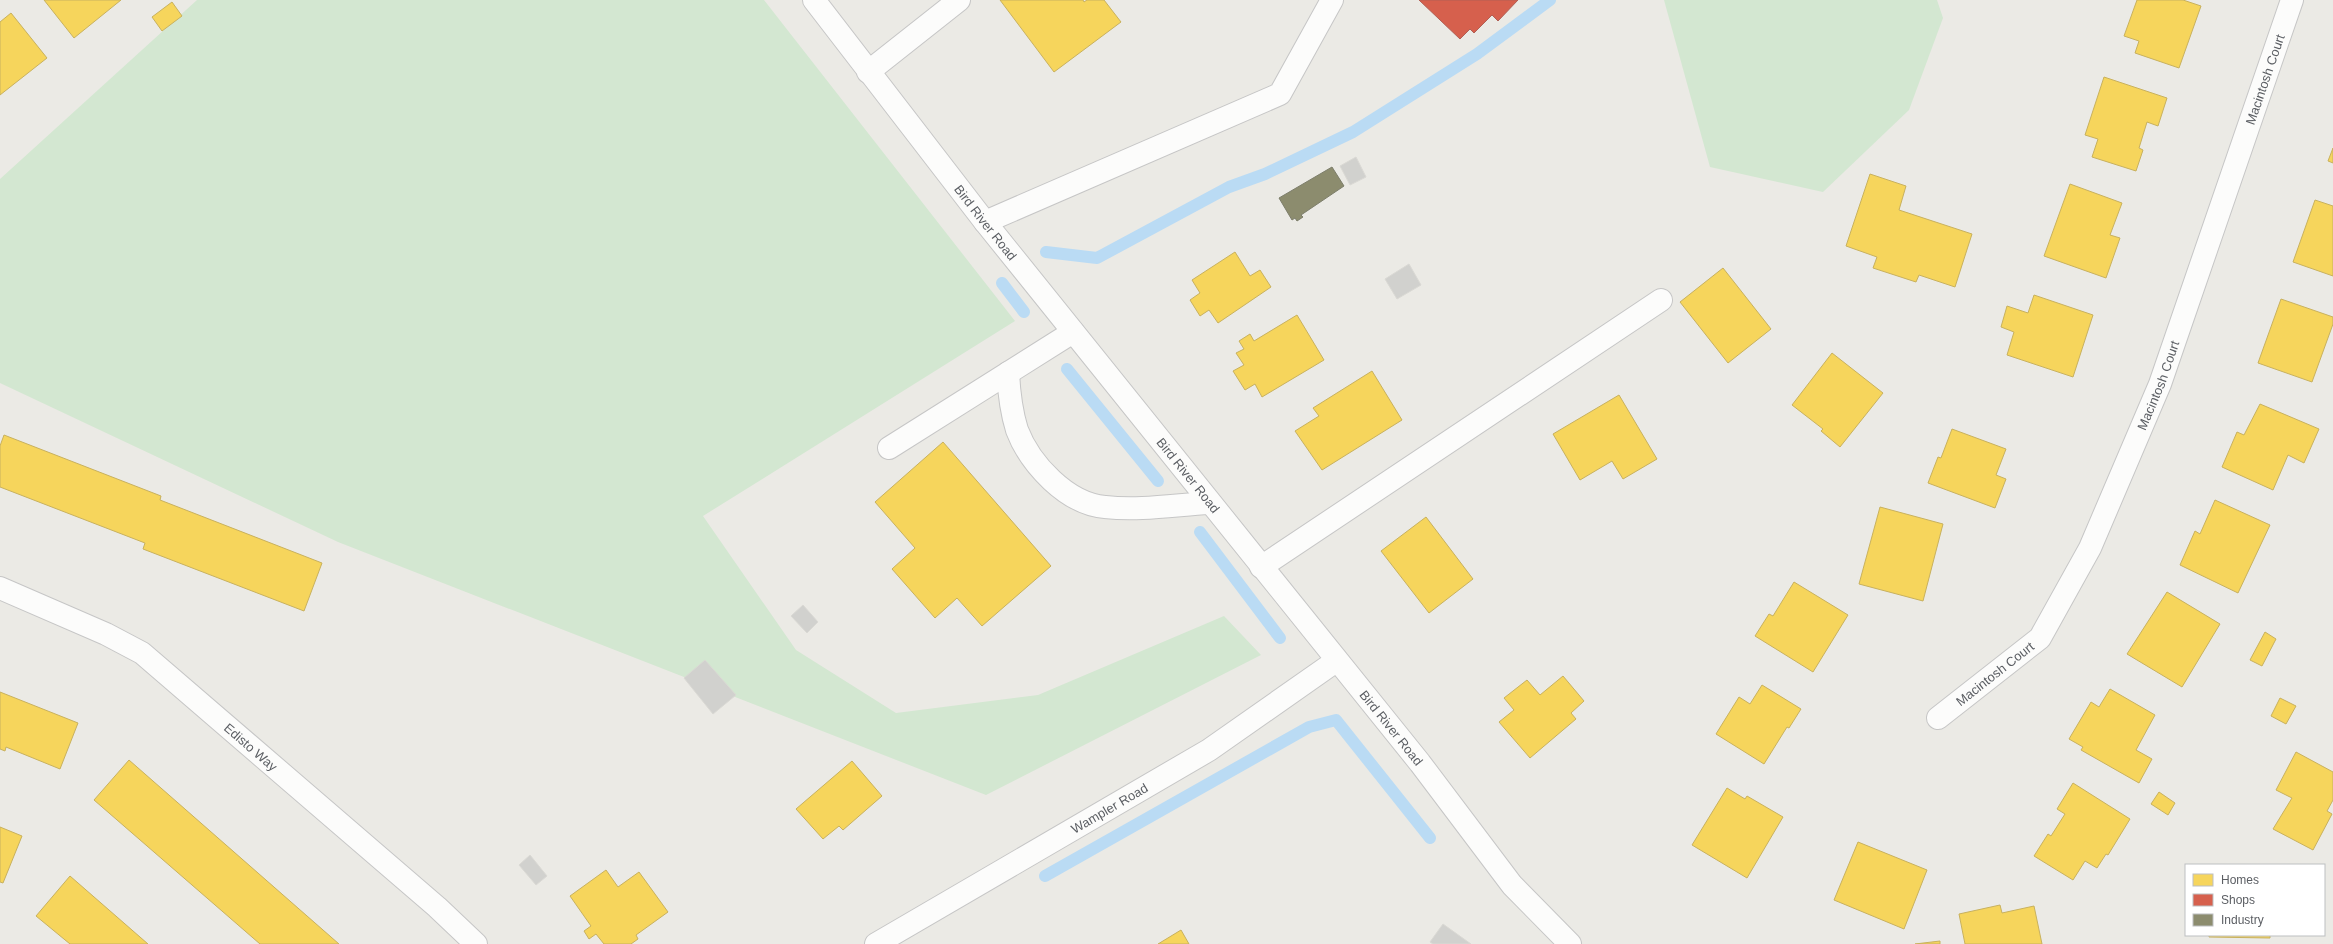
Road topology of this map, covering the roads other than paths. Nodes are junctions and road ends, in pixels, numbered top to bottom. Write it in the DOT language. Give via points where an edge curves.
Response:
graph roads {
  1 [pos="814,0"];
  2 [pos="959,0"];
  3 [pos="1332,0"];
  4 [pos="2292,0"];
  5 [pos="868,72"];
  6 [pos="985,222"];
  7 [pos="1661,300"];
  8 [pos="1073,332"];
  9 [pos="1008,373"];
  10 [pos="889,448"];
  11 [pos="1209,503"];
  12 [pos="1261,567"];
  13 [pos="0,588"];
  14 [pos="1336,661"];
  15 [pos="1938,718"];
  16 [pos="476,944"];
  17 [pos="876,944"];
  18 [pos="1570,944"];
  1 -- 5 [label="street, Bird River Road"];
  2 -- 5 [label="street"];
  3 -- 6 [label="street" via="1280,94"];
  4 -- 15 [label="street, Macintosh Court" via="2160,384 2090,548 2040,638"];
  5 -- 6 [label="street, Bird River Road"];
  6 -- 8 [label="street, Bird River Road"];
  7 -- 12 [label="street"];
  8 -- 9 [label="street"];
  8 -- 11 [label="street, Bird River Road"];
  9 -- 10 [label="street"];
  9 -- 11 [label="street" via="1009,398 1017,430 1031,458 1058,485 1078,499 1104,507"];
  11 -- 12 [label="street, Bird River Road"];
  12 -- 14 [label="street, Bird River Road"];
  13 -- 16 [label="street, Edisto Way" via="106,634 142,653 413,886"];
  14 -- 17 [label="street, Wampler Road" via="1209,750"];
  14 -- 18 [label="street, Bird River Road" via="1420,763 1512,885"];
}
